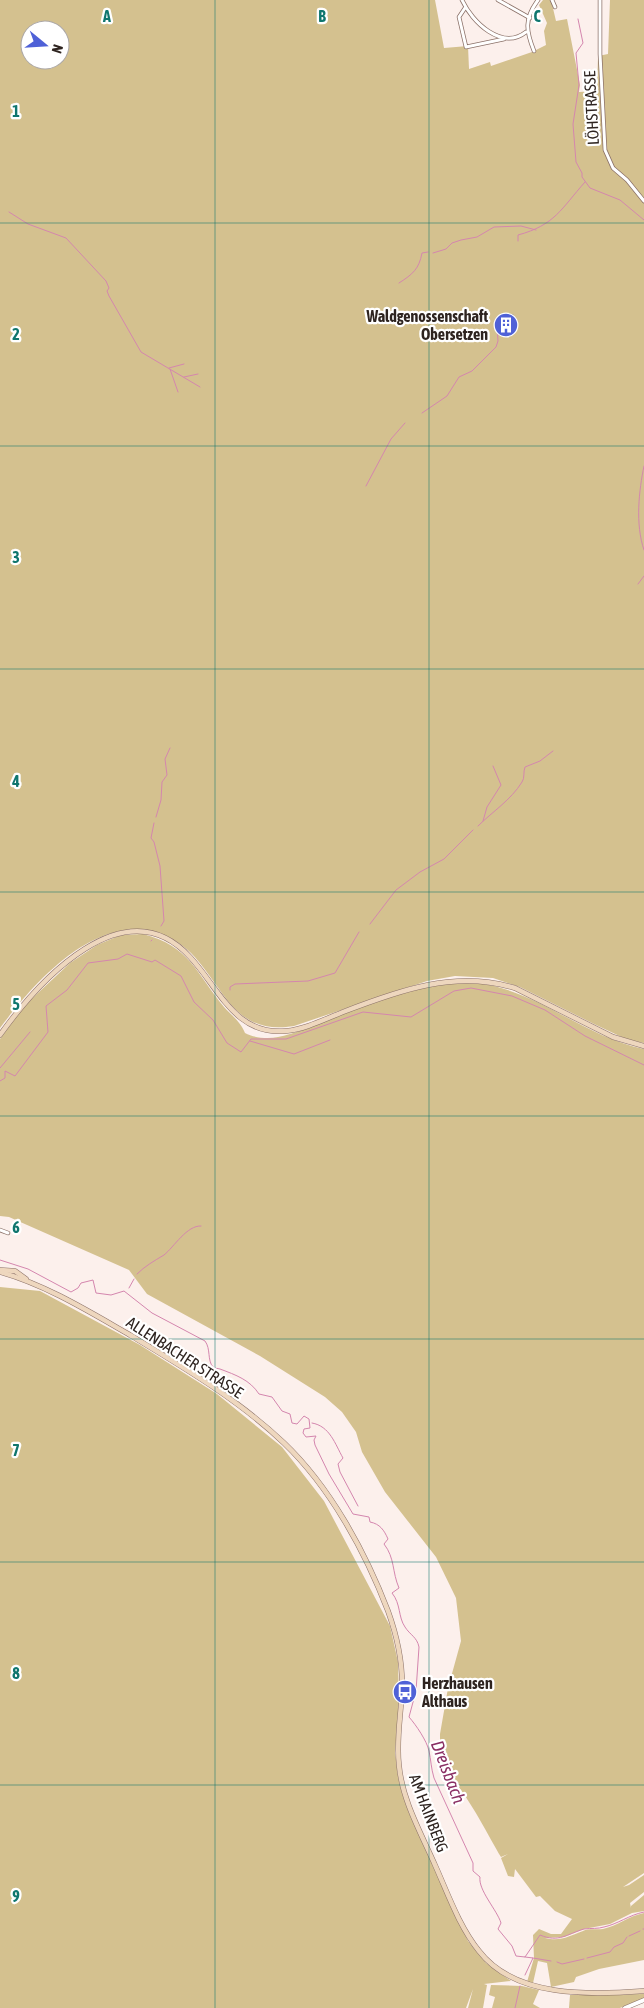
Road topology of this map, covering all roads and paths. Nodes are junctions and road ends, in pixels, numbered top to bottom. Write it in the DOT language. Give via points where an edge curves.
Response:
graph roads {
  1 [pos="462,0"];
  2 [pos="498,0"];
  3 [pos="538,0"];
  4 [pos="552,0"];
  5 [pos="600,0"];
  6 [pos="555,7"];
  7 [pos="465,8"];
  8 [pos="530,18"];
  9 [pos="526,32"];
  10 [pos="504,38"];
  11 [pos="534,51"];
  12 [pos="644,201"];
  13 [pos="0,1035"];
  14 [pos="644,1046"];
  15 [pos="0,1230"];
  16 [pos="8,1233"];
  17 [pos="0,1271"];
  18 [pos="311,1473"];
  19 [pos="644,1991"];
  20 [pos="644,2000"];
  21 [pos="625,2008"];
  1 -- 7 [label="street"];
  2 -- 8 [label="street"];
  3 -- 8 [label="street"];
  4 -- 6 [label="street"];
  5 -- 12 [label="street, LÖHSTRASSE" via="605,150 613,168"];
  7 -- 10 [label="street" via="478,24"];
  7 -- 10 [label="street" via="459,17 466,48"];
  8 -- 9 [label="street"];
  9 -- 10 [label="street" via="513,39"];
  9 -- 11 [label="street"];
  13 -- 14 [label="main road" via="37,988 71,958 105,938 138,931 158,935 181,948 226,1006 260,1029 299,1029 401,991 429,983 468,980 515,988 613,1036"];
  15 -- 16 [label="street"];
  17 -- 18 [label="main road, ALLENBACHER STRASSE" via="31,1282 112,1325 219,1392 274,1434"];
  18 -- 19 [label="main road, AM HAINBERG" via="351,1536 388,1611 401,1665 398,1752 402,1785 462,1926 487,1961 512,1979 540,1988 586,1992"];
  20 -- 21 [label="street"];
}
